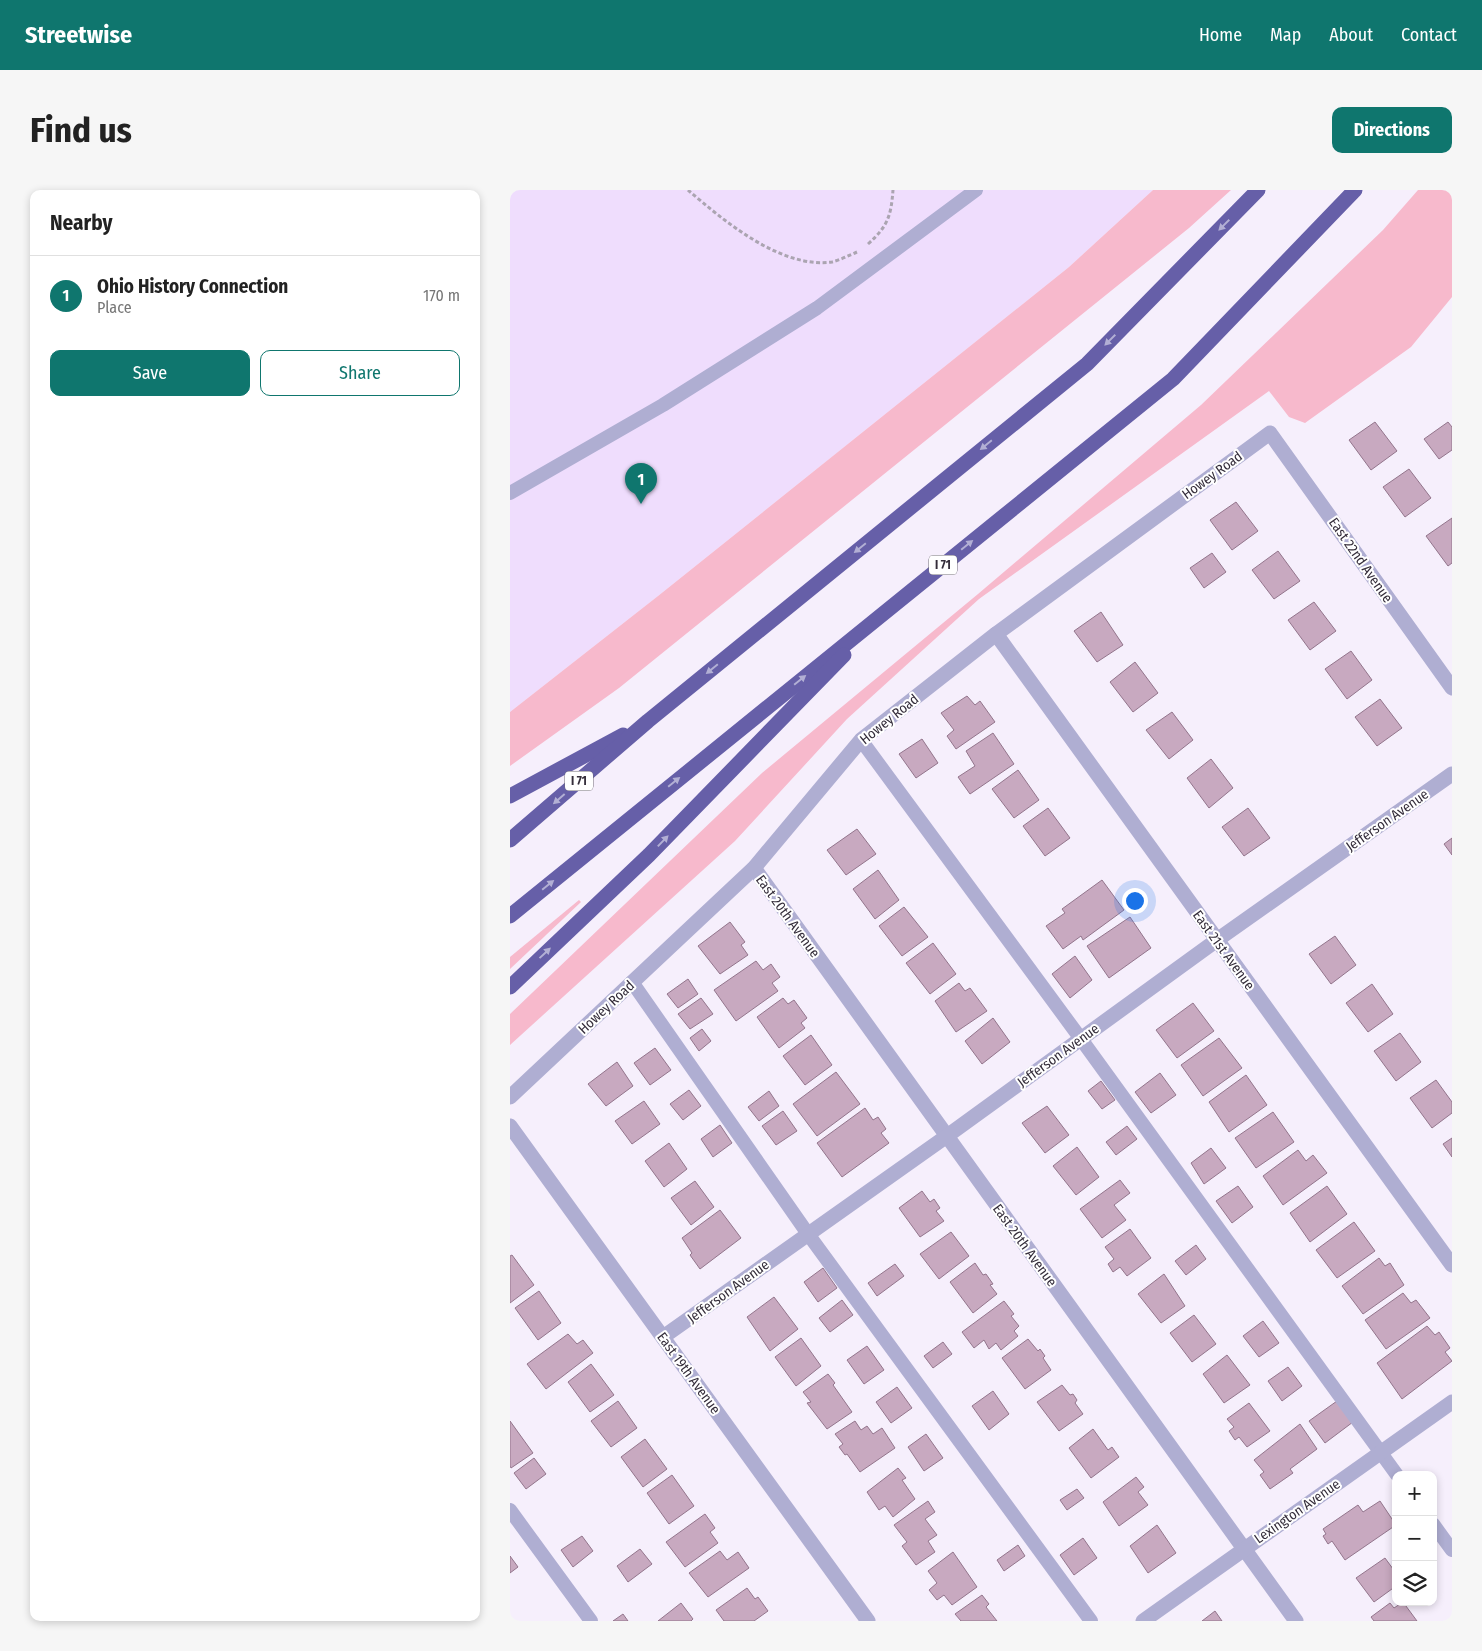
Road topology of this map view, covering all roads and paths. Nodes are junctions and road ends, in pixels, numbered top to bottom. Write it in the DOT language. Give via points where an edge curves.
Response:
graph roads {
  1 [pos="688,190"];
  2 [pos="892,190"];
  3 [pos="976,190"];
  4 [pos="1258,190"];
  5 [pos="1355,190"];
  6 [pos="866,246"];
  7 [pos="859,251"];
  8 [pos="1270,433"];
  9 [pos="510,493"];
  10 [pos="892,606"];
  11 [pos="996,634"];
  12 [pos="1452,688"];
  13 [pos="648,721"];
  14 [pos="861,740"];
  15 [pos="1452,774"];
  16 [pos="510,796"];
  17 [pos="510,840"];
  18 [pos="754,868"];
  19 [pos="510,916"];
  20 [pos="1217,940"];
  21 [pos="632,982"];
  22 [pos="510,987"];
  23 [pos="1081,1039"];
  24 [pos="510,1097"];
  25 [pos="510,1126"];
  26 [pos="946,1136"];
  27 [pos="808,1234"];
  28 [pos="1452,1265"];
  29 [pos="664,1337"];
  30 [pos="1452,1402"];
  31 [pos="1381,1452"];
  32 [pos="1394,1471"];
  33 [pos="510,1510"];
  34 [pos="1437,1529"];
  35 [pos="1244,1548"];
  36 [pos="1452,1550"];
  37 [pos="591,1621"];
  38 [pos="868,1621"];
  39 [pos="1091,1621"];
  40 [pos="1143,1621"];
  41 [pos="1296,1621"];
  1 -- 7 [label="path" via="744,234 779,253 805,260 833,262"];
  2 -- 6 [label="path" via="891,213 879,234"];
  3 -- 9 [label="lane" via="817,308 663,405"];
  4 -- 13 [label="highway, I 71, one-way" via="1087,364"];
  10 -- 5 [label="highway, I 71, one-way" via="1173,379"];
  8 -- 11 [label="street, Howey Road"];
  8 -- 12 [label="street, East 22nd Avenue"];
  19 -- 10 [label="highway, I 71, one-way"];
  22 -- 10 [label="highway, one-way" via="649,855"];
  11 -- 14 [label="street, Howey Road"];
  11 -- 20 [label="street, East 21st Avenue"];
  13 -- 16 [label="highway"];
  13 -- 17 [label="highway, I 71, one-way"];
  14 -- 18 [label="street, Howey Road"];
  14 -- 23 [label="lane"];
  15 -- 20 [label="street, Jefferson Avenue"];
  18 -- 21 [label="street, Howey Road"];
  18 -- 26 [label="street, East 20th Avenue"];
  20 -- 23 [label="street, Jefferson Avenue"];
  20 -- 28 [label="street, East 21st Avenue"];
  21 -- 24 [label="street, Howey Road"];
  21 -- 27 [label="lane"];
  23 -- 26 [label="street, Jefferson Avenue"];
  23 -- 31 [label="lane"];
  25 -- 29 [label="street, East 19th Avenue"];
  26 -- 27 [label="street, Jefferson Avenue"];
  26 -- 35 [label="street, East 20th Avenue"];
  27 -- 29 [label="street, Jefferson Avenue"];
  27 -- 39 [label="lane"];
  29 -- 38 [label="street, East 19th Avenue"];
  30 -- 31 [label="street, Lexington Avenue"];
  31 -- 32 [label="lane"];
  31 -- 35 [label="street, Lexington Avenue"];
  33 -- 37 [label="lane"];
  34 -- 36 [label="lane"];
  35 -- 40 [label="street, Lexington Avenue"];
  35 -- 41 [label="street, East 20th Avenue"];
}
